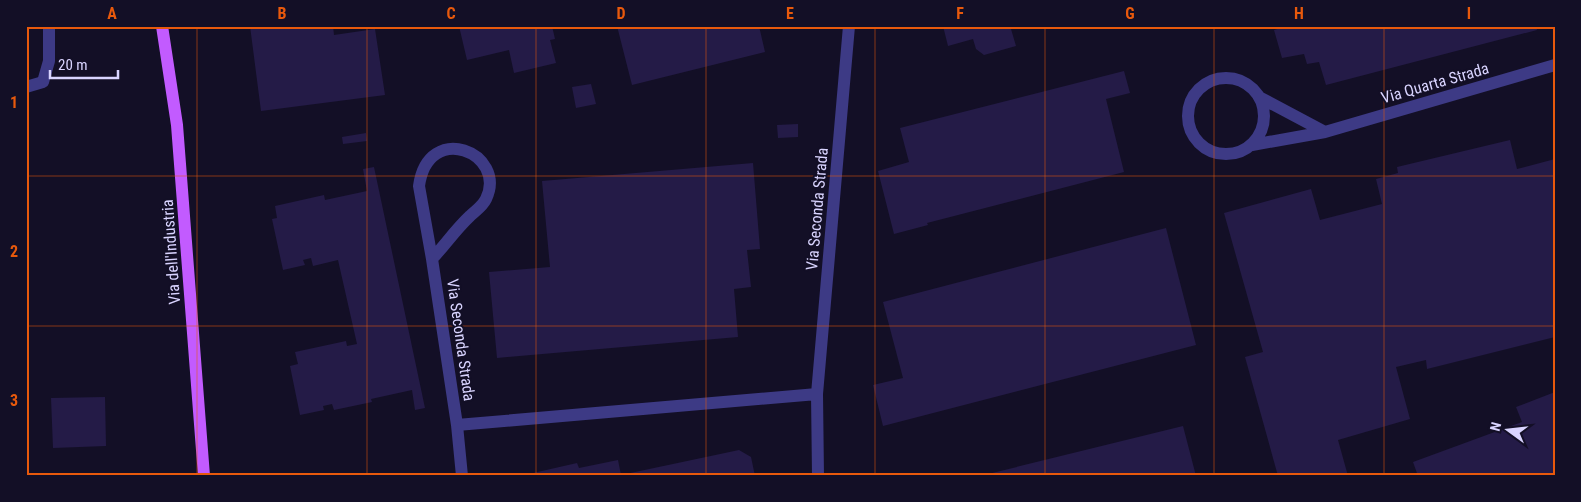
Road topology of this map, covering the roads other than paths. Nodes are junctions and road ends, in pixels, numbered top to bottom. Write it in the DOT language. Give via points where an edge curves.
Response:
graph roads {
  1 [pos="49,26"];
  2 [pos="162,26"];
  3 [pos="849,26"];
  4 [pos="1555,65"];
  5 [pos="26,87"];
  6 [pos="1259,97"];
  7 [pos="1325,132"];
  8 [pos="1252,145"];
  9 [pos="432,260"];
  10 [pos="817,394"];
  11 [pos="457,425"];
  12 [pos="204,476"];
  13 [pos="462,476"];
  14 [pos="818,476"];
  1 -- 5 [label="street" via="49,61 43,82"];
  2 -- 12 [label="main road, Via dell'Industria" via="177,125"];
  3 -- 10 [label="street, Via Seconda Strada"];
  4 -- 7 [label="street, Via Quarta Strada"];
  6 -- 7 [label="street, Via Quarta Strada"];
  6 -- 8 [label="street" via="1264,123"];
  6 -- 8 [label="street, Via Quarta Strada" via="1239,80 1213,80 1192,97 1188,108 1190,132 1206,150 1230,155"];
  7 -- 8 [label="street, Via Quarta Strada"];
  9 -- 9 [label="street, Via Seconda Strada" via="486,199 489,177 478,158 469,152 446,150 434,155 421,174 419,186"];
  9 -- 11 [label="street, Via Seconda Strada"];
  10 -- 11 [label="street, Via Seconda Strada"];
  10 -- 14 [label="street, Via Seconda Strada"];
  11 -- 13 [label="street, Via Seconda Strada"];
}
